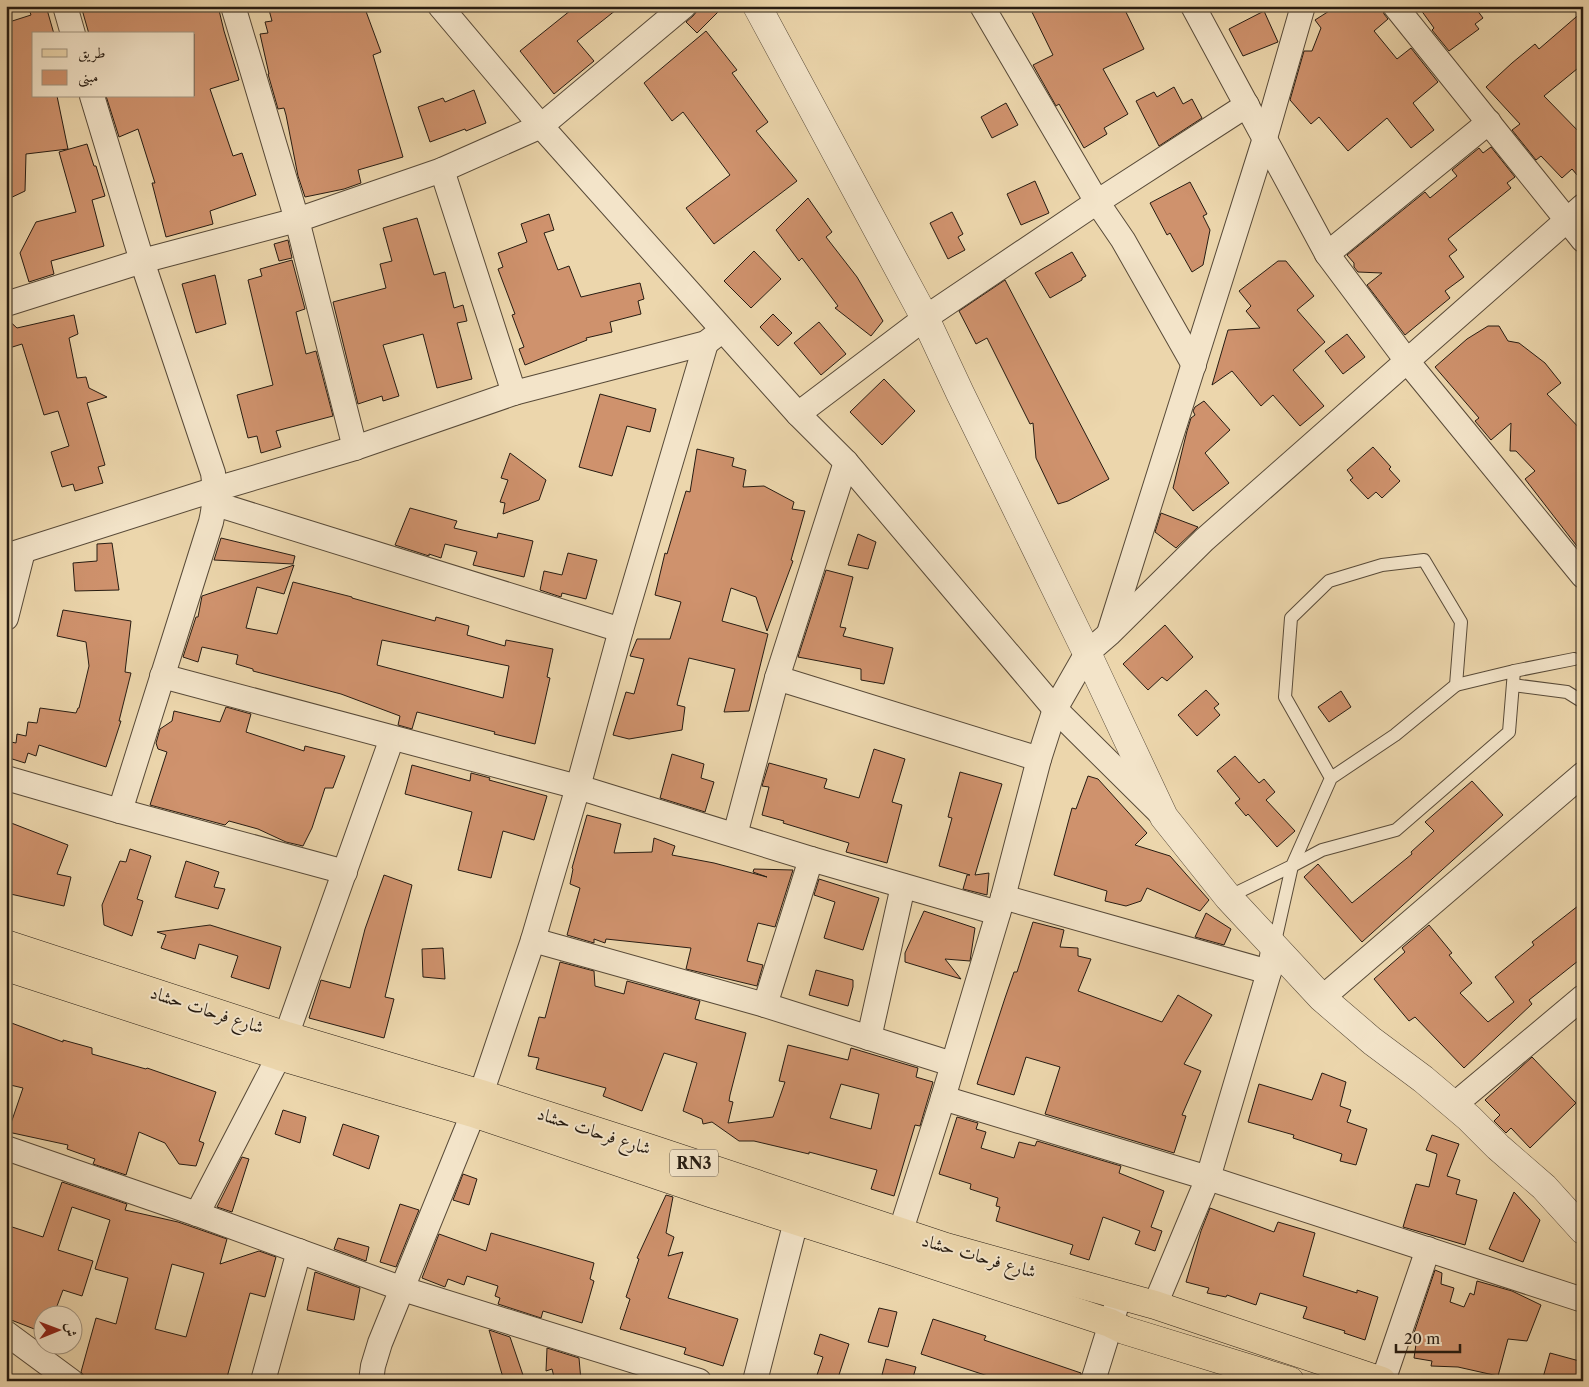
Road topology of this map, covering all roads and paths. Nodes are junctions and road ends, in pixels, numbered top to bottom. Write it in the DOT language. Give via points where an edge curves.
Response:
graph roads {
  1 [pos="65,6"];
  2 [pos="233,6"];
  3 [pos="440,6"];
  4 [pos="684,6"];
  5 [pos="757,6"];
  6 [pos="982,6"];
  7 [pos="1193,6"];
  8 [pos="1303,6"];
  9 [pos="1402,9"];
  10 [pos="73,32"];
  11 [pos="93,98"];
  12 [pos="1247,105"];
  13 [pos="1489,122"];
  14 [pos="541,126"];
  15 [pos="1265,138"];
  16 [pos="442,170"];
  17 [pos="1098,202"];
  18 [pos="1574,213"];
  19 [pos="297,220"];
  20 [pos="1583,240"];
  21 [pos="1327,254"];
  22 [pos="142,261"];
  23 [pos="6,304"];
  24 [pos="925,318"];
  25 [pos="714,337"];
  26 [pos="1407,361"];
  27 [pos="1194,365"];
  28 [pos="514,393"];
  29 [pos="798,414"];
  30 [pos="356,448"];
  31 [pos="846,462"];
  32 [pos="216,497"];
  33 [pos="15,553"];
  34 [pos="1582,575"];
  35 [pos="6,618"];
  36 [pos="621,630"];
  37 [pos="1109,634"];
  38 [pos="1087,653"];
  39 [pos="1574,658"];
  40 [pos="1514,671"];
  41 [pos="162,676"];
  42 [pos="777,678"];
  43 [pos="1456,685"];
  44 [pos="1513,685"];
  45 [pos="1583,702"];
  46 [pos="1055,709"];
  47 [pos="392,738"];
  48 [pos="1038,759"];
  49 [pos="1583,774"];
  50 [pos="6,778"];
  51 [pos="1331,778"];
  52 [pos="578,787"];
  53 [pos="120,811"];
  54 [pos="1164,817"];
  55 [pos="735,836"];
  56 [pos="811,859"];
  57 [pos="1292,866"];
  58 [pos="345,872"];
  59 [pos="903,886"];
  60 [pos="1228,897"];
  61 [pos="1000,905"];
  62 [pos="533,940"];
  63 [pos="6,944"];
  64 [pos="1274,946"];
  65 [pos="6,967"];
  66 [pos="1269,972"];
  67 [pos="1583,997"];
  68 [pos="1322,998"];
  69 [pos="765,1005"];
  70 [pos="869,1038"];
  71 [pos="283,1046"];
  72 [pos="952,1064"];
  73 [pos="943,1098"];
  74 [pos="477,1104"];
  75 [pos="1454,1105"];
  76 [pos="6,1148"];
  77 [pos="1208,1178"];
  78 [pos="716,1183"];
  79 [pos="197,1214"];
  80 [pos="796,1221"];
  81 [pos="1582,1228"];
  82 [pos="898,1242"];
  83 [pos="1428,1249"];
  84 [pos="299,1250"];
  85 [pos="403,1289"];
  86 [pos="1119,1296"];
  87 [pos="1583,1300"];
  88 [pos="1155,1306"];
  89 [pos="1110,1323"];
  90 [pos="6,1333"];
  91 [pos="675,1377"];
  92 [pos="71,1381"];
  93 [pos="263,1381"];
  94 [pos="371,1381"];
  95 [pos="699,1381"];
  96 [pos="754,1381"];
  97 [pos="1092,1381"];
  98 [pos="1290,1381"];
  99 [pos="1382,1381"];
  1 -- 10 [label="street"];
  2 -- 19 [label="street"];
  3 -- 14 [label="street"];
  4 -- 14 [label="street"];
  5 -- 24 [label="street"];
  6 -- 17 [label="street"];
  7 -- 12 [label="street"];
  8 -- 15 [label="street"];
  9 -- 13 [label="street"];
  11 -- 22 [label="street"];
  12 -- 15 [label="street"];
  12 -- 17 [label="street"];
  13 -- 18 [label="street"];
  13 -- 21 [label="street"];
  14 -- 16 [label="street"];
  14 -- 25 [label="street"];
  15 -- 21 [label="street"];
  15 -- 27 [label="street"];
  16 -- 19 [label="street"];
  16 -- 28 [label="street"];
  17 -- 24 [label="street"];
  17 -- 27 [label="street"];
  18 -- 20 [label="street"];
  18 -- 26 [label="street"];
  19 -- 22 [label="street"];
  19 -- 30 [label="street"];
  21 -- 26 [label="street"];
  22 -- 23 [label="street"];
  22 -- 32 [label="street" via="213,473"];
  24 -- 29 [label="street"];
  24 -- 38 [label="street"];
  25 -- 28 [label="street"];
  25 -- 29 [label="street"];
  25 -- 36 [label="street"];
  26 -- 34 [label="street"];
  26 -- 37 [label="street" via="1204,540"];
  27 -- 37 [label="street"];
  28 -- 30 [label="street"];
  29 -- 31 [label="street"];
  30 -- 32 [label="street"];
  31 -- 42 [label="street"];
  31 -- 46 [label="street"];
  32 -- 33 [label="street"];
  32 -- 36 [label="street"];
  32 -- 41 [label="street"];
  33 -- 35 [label="street"];
  36 -- 52 [label="street"];
  37 -- 38 [label="street"];
  38 -- 46 [label="street"];
  38 -- 54 [label="street"];
  39 -- 40 [label="lane"];
  40 -- 43 [label="lane"];
  40 -- 44 [label="lane"];
  41 -- 47 [label="street"];
  41 -- 53 [label="street"];
  42 -- 48 [label="street"];
  42 -- 55 [label="street"];
  43 -- 51 [label="lane" via="1395,735"];
  43 -- 51 [label="lane" via="1460,622 1424,560 1382,565 1329,581 1291,618 1285,697"];
  44 -- 45 [label="lane" via="1567,692"];
  44 -- 57 [label="lane" via="1509,732 1396,830 1322,850"];
  46 -- 48 [label="street"];
  46 -- 54 [label="street"];
  47 -- 52 [label="street"];
  47 -- 58 [label="street"];
  48 -- 61 [label="street"];
  49 -- 68 [label="street"];
  50 -- 53 [label="street"];
  51 -- 57 [label="lane"];
  52 -- 55 [label="street"];
  52 -- 62 [label="street"];
  53 -- 58 [label="street"];
  54 -- 60 [label="street"];
  55 -- 56 [label="street"];
  56 -- 59 [label="street"];
  56 -- 69 [label="street"];
  57 -- 60 [label="lane"];
  57 -- 64 [label="lane"];
  58 -- 71 [label="street"];
  59 -- 61 [label="street"];
  59 -- 70 [label="street"];
  60 -- 64 [label="street"];
  61 -- 66 [label="street"];
  61 -- 72 [label="street"];
  62 -- 69 [label="street"];
  62 -- 74 [label="street"];
  63 -- 71 [label="main road, شارع فرحات حشاد / RN3"];
  64 -- 66 [label="street"];
  64 -- 68 [label="street"];
  65 -- 71 [label="main road, شارع فرحات حشاد / RN3"];
  66 -- 77 [label="street"];
  67 -- 75 [label="street"];
  68 -- 75 [label="street"];
  69 -- 70 [label="street"];
  70 -- 72 [label="street"];
  71 -- 74 [label="main road, شارع فرحات حشاد / RN3"];
  71 -- 79 [label="street"];
  72 -- 73 [label="street"];
  73 -- 77 [label="street"];
  73 -- 82 [label="street"];
  74 -- 78 [label="main road, شارع فرحات حشاد / RN3"];
  74 -- 85 [label="street"];
  75 -- 81 [label="street" via="1544,1187"];
  76 -- 79 [label="street"];
  77 -- 83 [label="street"];
  77 -- 88 [label="street"];
  78 -- 80 [label="main road, شارع فرحات حشاد / RN3"];
  78 -- 82 [label="main road, شارع فرحات حشاد / RN3"];
  79 -- 84 [label="street"];
  80 -- 82 [label="main road, شارع فرحات حشاد / RN3"];
  80 -- 96 [label="street"];
  82 -- 86 [label="main road, شارع فرحات حشاد / RN3" via="946,1248"];
  82 -- 89 [label="main road, شارع فرحات حشاد / RN3"];
  83 -- 87 [label="street"];
  83 -- 99 [label="street"];
  84 -- 85 [label="street"];
  84 -- 93 [label="street"];
  85 -- 91 [label="street"];
  85 -- 94 [label="street" via="380,1343"];
  86 -- 88 [label="main road, شارع فرحات حشاد / RN3"];
  86 -- 89 [label="street"];
  88 -- 99 [label="main road, شارع فرحات حشاد / RN3"];
  89 -- 97 [label="street"];
  89 -- 98 [label="main road, شارع فرحات حشاد / RN3"];
  90 -- 92 [label="street"];
  91 -- 95 [label="street"];
}
